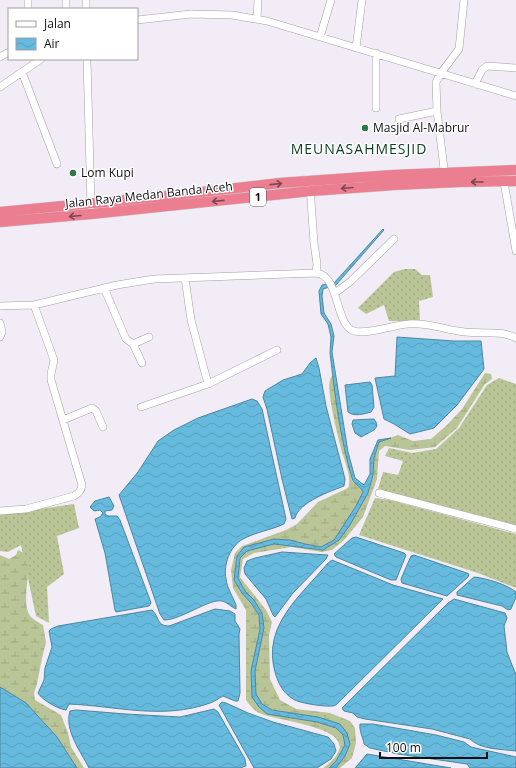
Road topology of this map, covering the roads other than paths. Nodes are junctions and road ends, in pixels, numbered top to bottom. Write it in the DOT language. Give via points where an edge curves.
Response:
graph roads {
  1 [pos="258,0"];
  2 [pos="331,0"];
  3 [pos="362,0"];
  4 [pos="464,0"];
  5 [pos="257,19"];
  6 [pos="138,20"];
  7 [pos="320,37"];
  8 [pos="356,48"];
  9 [pos="376,54"];
  10 [pos="39,60"];
  11 [pos="87,60"];
  12 [pos="516,68"];
  13 [pos="22,72"];
  14 [pos="440,73"];
  15 [pos="475,84"];
  16 [pos="0,87"];
  17 [pos="516,96"];
  18 [pos="376,108"];
  19 [pos="437,111"];
  20 [pos="399,119"];
  21 [pos="57,164"];
  22 [pos="516,170"];
  23 [pos="445,178"];
  24 [pos="516,181"];
  25 [pos="504,182"];
  26 [pos="310,186"];
  27 [pos="92,203"];
  28 [pos="0,212"];
  29 [pos="91,214"];
  30 [pos="0,222"];
  31 [pos="394,239"];
  32 [pos="516,251"];
  33 [pos="316,273"];
  34 [pos="185,278"];
  35 [pos="104,288"];
  36 [pos="333,291"];
  37 [pos="34,305"];
  38 [pos="0,306"];
  39 [pos="0,322"];
  40 [pos="0,337"];
  41 [pos="149,337"];
  42 [pos="516,338"];
  43 [pos="133,344"];
  44 [pos="277,350"];
  45 [pos="142,363"];
  46 [pos="208,384"];
  47 [pos="141,407"];
  48 [pos="64,420"];
  49 [pos="102,427"];
  50 [pos="380,493"];
  51 [pos="0,511"];
  52 [pos="516,529"];
  1 -- 5 [label="street"];
  2 -- 7 [label="street"];
  3 -- 8 [label="street"];
  4 -- 14 [label="street" via="459,48"];
  5 -- 6 [label="street" via="232,15 191,14"];
  5 -- 7 [label="street"];
  7 -- 8 [label="street"];
  8 -- 9 [label="street"];
  9 -- 14 [label="street"];
  9 -- 18 [label="street"];
  10 -- 13 [label="street"];
  11 -- 27 [label="street"];
  12 -- 15 [label="street" via="487,66"];
  13 -- 16 [label="street"];
  13 -- 21 [label="street"];
  14 -- 15 [label="street"];
  14 -- 19 [label="street" via="436,82"];
  15 -- 17 [label="street"];
  19 -- 20 [label="street"];
  19 -- 23 [label="street"];
  22 -- 23 [label="highway, Jalan Raya Medan Banda Aceh / 1"];
  25 -- 23 [label="highway, Jalan Raya Medan Banda Aceh / 1, one-way"];
  23 -- 26 [label="highway, Jalan Raya Medan Banda Aceh / 1"];
  24 -- 25 [label="highway, Jalan Raya Medan Banda Aceh / 1"];
  25 -- 32 [label="street"];
  27 -- 26 [label="highway, Jalan Raya Medan Banda Aceh / 1, one-way" via="280,183"];
  26 -- 29 [label="highway, Jalan Raya Medan Banda Aceh / 1, one-way"];
  26 -- 33 [label="street"];
  27 -- 28 [label="highway, Jalan Raya Medan Banda Aceh / 1"];
  27 -- 29 [label="street"];
  29 -- 30 [label="highway, Jalan Raya Medan Banda Aceh / 1, one-way"];
  31 -- 36 [label="street" via="351,281"];
  33 -- 34 [label="street"];
  33 -- 36 [label="street" via="325,276"];
  34 -- 35 [label="street" via="154,279"];
  34 -- 46 [label="street" via="192,320"];
  35 -- 37 [label="street"];
  35 -- 43 [label="street" via="125,337"];
  36 -- 42 [label="street" via="343,321 352,331 418,324 466,332 506,334"];
  37 -- 38 [label="street"];
  37 -- 48 [label="street" via="54,360 51,380"];
  39 -- 40 [label="street"];
  41 -- 43 [label="street"];
  43 -- 45 [label="street"];
  44 -- 46 [label="street"];
  46 -- 47 [label="street"];
  48 -- 49 [label="street" via="92,408 96,411"];
  48 -- 51 [label="street" via="82,485 80,492 74,496 26,509"];
  50 -- 52 [label="street"];
}
